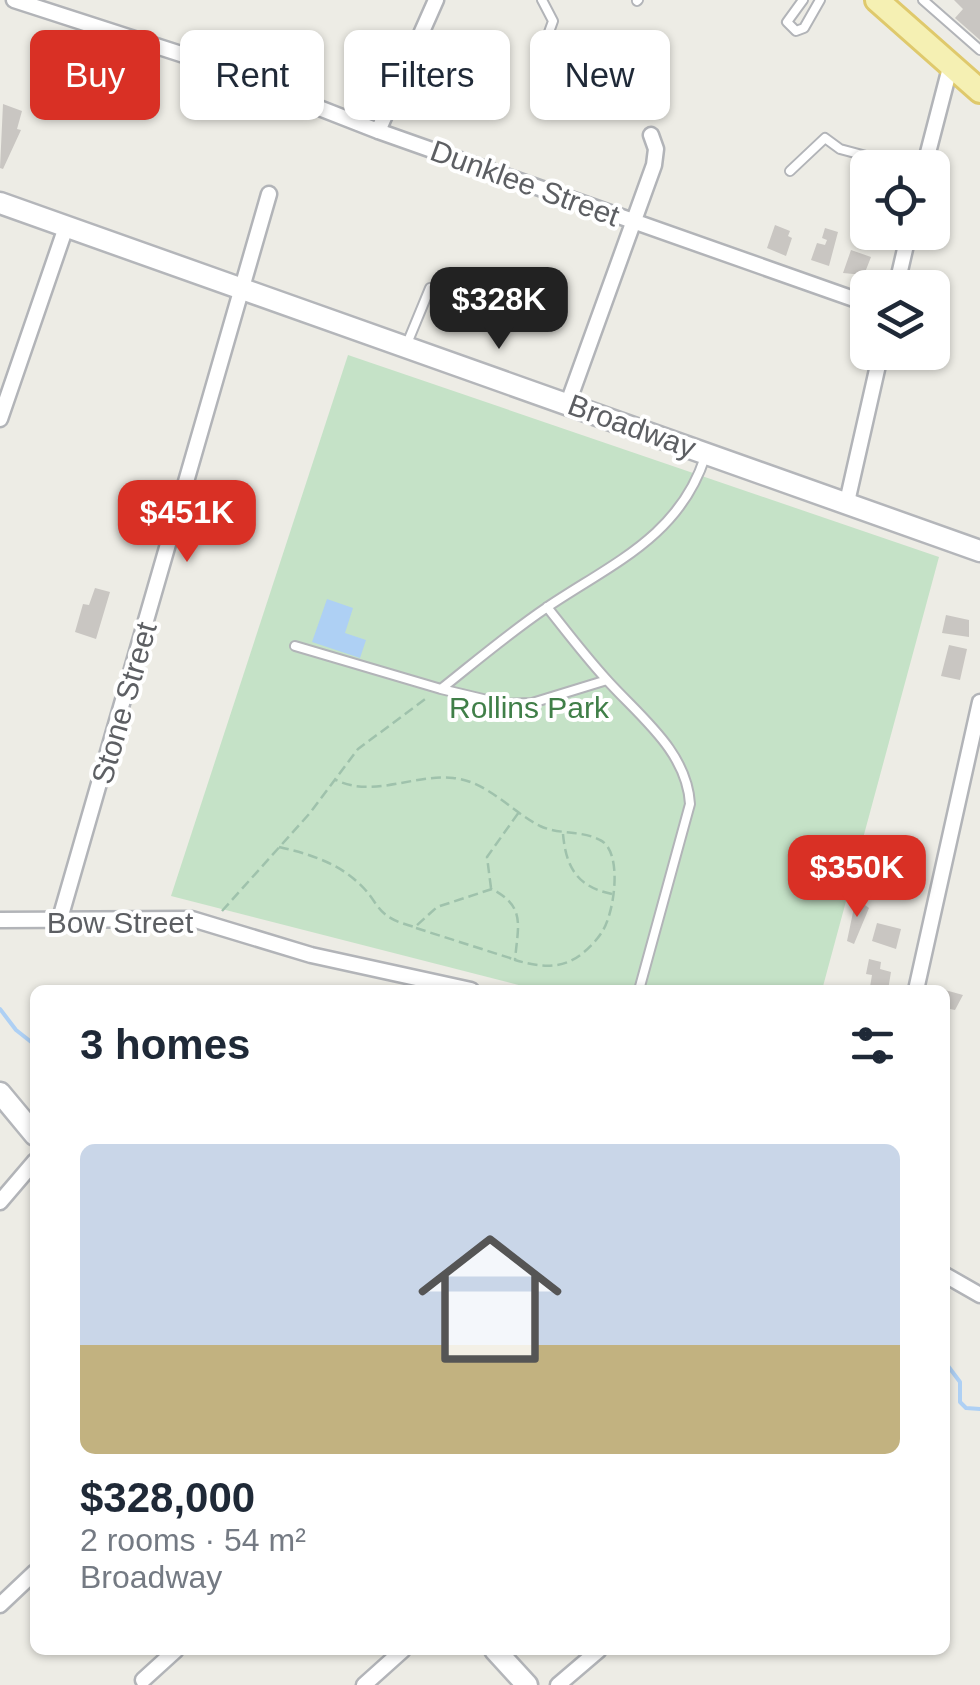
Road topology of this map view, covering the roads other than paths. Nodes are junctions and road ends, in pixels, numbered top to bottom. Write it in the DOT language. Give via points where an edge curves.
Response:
graph roads {
  1 [pos="14,0"];
  2 [pos="436,0"];
  3 [pos="542,0"];
  4 [pos="803,0"];
  5 [pos="820,0"];
  6 [pos="923,0"];
  7 [pos="892,5"];
  8 [pos="937,12"];
  9 [pos="550,30"];
  10 [pos="917,34"];
  11 [pos="980,50"];
  12 [pos="951,64"];
  13 [pos="980,90"];
  14 [pos="378,131"];
  15 [pos="652,135"];
  16 [pos="929,150"];
  17 [pos="850,152"];
  18 [pos="790,171"];
  19 [pos="270,194"];
  20 [pos="0,203"];
  21 [pos="632,221"];
  22 [pos="66,226"];
  23 [pos="242,287"];
  24 [pos="430,288"];
  25 [pos="850,298"];
  26 [pos="406,346"];
  27 [pos="877,370"];
  28 [pos="568,403"];
  29 [pos="0,419"];
  30 [pos="706,452"];
  31 [pos="847,502"];
  32 [pos="980,552"];
  33 [pos="546,607"];
  34 [pos="296,646"];
  35 [pos="608,680"];
  36 [pos="440,689"];
  37 [pos="980,702"];
  38 [pos="0,920"];
  39 [pos="59,922"];
  40 [pos="449,985"];
  41 [pos="641,985"];
  42 [pos="917,985"];
  43 [pos="0,1094"];
  44 [pos="30,1129"];
  45 [pos="30,1167"];
  46 [pos="0,1202"];
  47 [pos="950,1278"];
  48 [pos="980,1295"];
  49 [pos="30,1577"];
  50 [pos="0,1605"];
  51 [pos="170,1655"];
  52 [pos="397,1655"];
  53 [pos="500,1655"];
  54 [pos="593,1655"];
  55 [pos="142,1680"];
  56 [pos="364,1685"];
  57 [pos="527,1685"];
  58 [pos="558,1685"];
  1 -- 14 [label="street, Dunklee Street" via="184,55"];
  2 -- 14 [label="street"];
  3 -- 9 [label="lane" via="553,21"];
  4 -- 5 [label="lane" via="788,17 796,31"];
  6 -- 8 [label="lane"];
  7 -- 10 [label="main road"];
  8 -- 10 [label="lane"];
  8 -- 11 [label="lane"];
  10 -- 12 [label="main road"];
  12 -- 13 [label="main road"];
  12 -- 16 [label="street"];
  14 -- 21 [label="street, Dunklee Street"];
  15 -- 21 [label="street" via="654,164"];
  17 -- 18 [label="lane" via="825,138"];
  19 -- 23 [label="street, Stone Street"];
  20 -- 22 [label="street, Broadway"];
  21 -- 25 [label="street, Dunklee Street"];
  21 -- 28 [label="street"];
  22 -- 23 [label="street, Broadway"];
  22 -- 29 [label="street"];
  23 -- 26 [label="street, Broadway"];
  23 -- 39 [label="street, Stone Street"];
  24 -- 26 [label="lane"];
  26 -- 28 [label="street, Broadway"];
  27 -- 31 [label="street"];
  28 -- 30 [label="street, Broadway"];
  30 -- 31 [label="street, Broadway"];
  30 -- 33 [label="lane" via="694,488 657,534"];
  31 -- 32 [label="street, Broadway"];
  33 -- 35 [label="lane"];
  33 -- 36 [label="lane"];
  34 -- 36 [label="lane"];
  35 -- 36 [label="lane" via="518,703"];
  35 -- 41 [label="lane" via="660,737 689,786 690,804"];
  37 -- 42 [label="street"];
  38 -- 39 [label="street, Bow Street"];
  39 -- 40 [label="street, Bow Street" via="208,922 312,955"];
  43 -- 44 [label="street"];
  45 -- 46 [label="street"];
  47 -- 48 [label="street"];
  49 -- 50 [label="street"];
  51 -- 55 [label="street"];
  52 -- 56 [label="street"];
  53 -- 57 [label="street"];
  54 -- 58 [label="street"];
}
